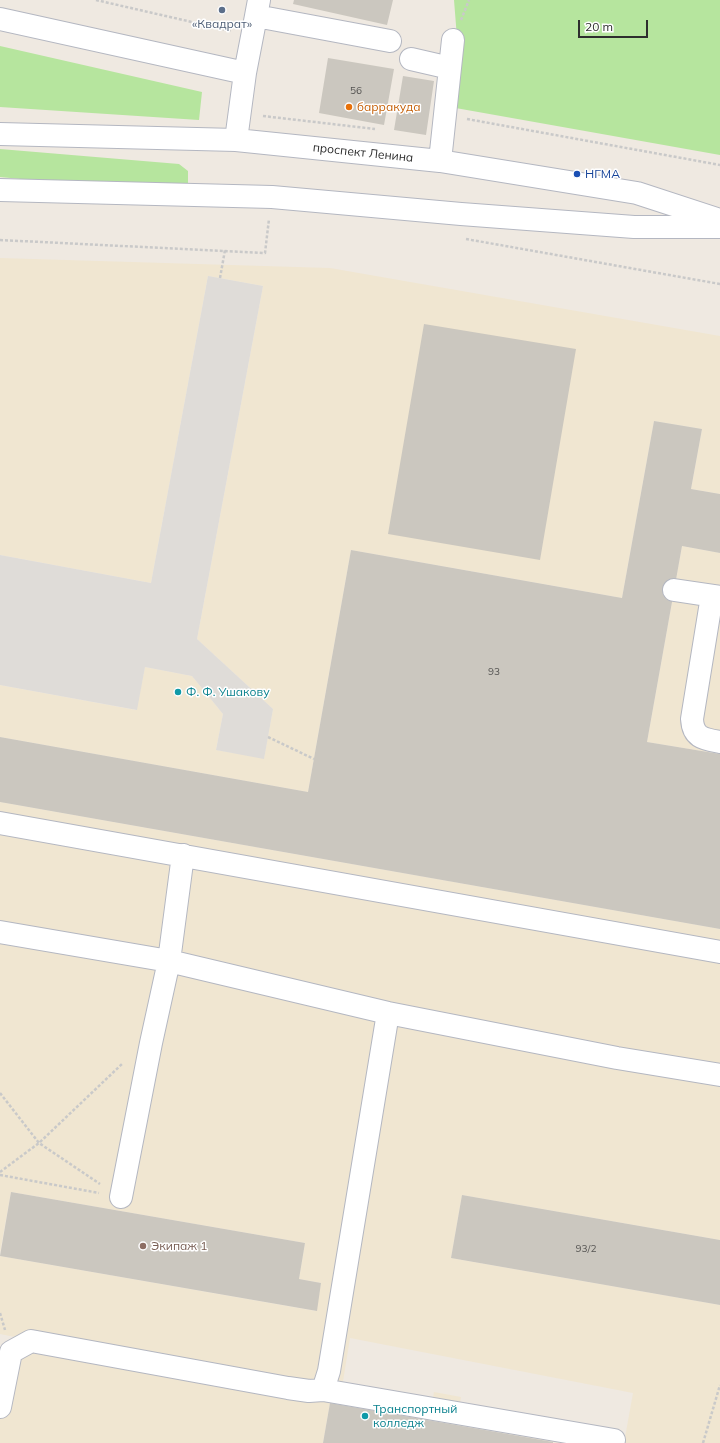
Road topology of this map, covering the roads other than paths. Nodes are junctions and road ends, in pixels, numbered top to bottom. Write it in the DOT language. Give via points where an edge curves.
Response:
graph roads {
  1 [pos="256,17"];
  2 [pos="0,19"];
  3 [pos="453,40"];
  4 [pos="390,41"];
  5 [pos="411,59"];
  6 [pos="450,68"];
  7 [pos="245,73"];
  8 [pos="0,134"];
  9 [pos="236,140"];
  10 [pos="440,161"];
  11 [pos="0,190"];
  12 [pos="720,220"];
  13 [pos="720,227"];
  14 [pos="674,590"];
  15 [pos="716,597"];
  16 [pos="720,742"];
  17 [pos="0,823"];
  18 [pos="183,855"];
  19 [pos="0,932"];
  20 [pos="698,947"];
  21 [pos="720,952"];
  22 [pos="169,961"];
  23 [pos="720,961"];
  24 [pos="388,1013"];
  25 [pos="720,1075"];
  26 [pos="121,1197"];
  27 [pos="6,1351"];
  28 [pos="324,1390"];
  29 [pos="0,1407"];
  30 [pos="614,1440"];
  1 -- 4 [label="street"];
  1 -- 7 [label="street"];
  2 -- 7 [label="street"];
  3 -- 6 [label="street"];
  5 -- 6 [label="street"];
  6 -- 10 [label="street"];
  7 -- 9 [label="street"];
  8 -- 9 [label="street, проспект Ленина"];
  9 -- 10 [label="street, проспект Ленина"];
  10 -- 12 [label="street, проспект Ленина" via="637,193"];
  11 -- 13 [label="street" via="272,196 634,227"];
  14 -- 15 [label="street"];
  15 -- 16 [label="street" via="692,719 693,728 698,735"];
  17 -- 18 [label="street"];
  18 -- 20 [label="street"];
  18 -- 22 [label="street"];
  19 -- 22 [label="street"];
  20 -- 21 [label="street"];
  20 -- 23 [label="street"];
  22 -- 24 [label="street"];
  22 -- 26 [label="street"];
  24 -- 25 [label="street" via="618,1058"];
  24 -- 28 [label="street"];
  27 -- 28 [label="street" via="31,1342 288,1388"];
  27 -- 29 [label="street"];
  28 -- 30 [label="street"];
}
